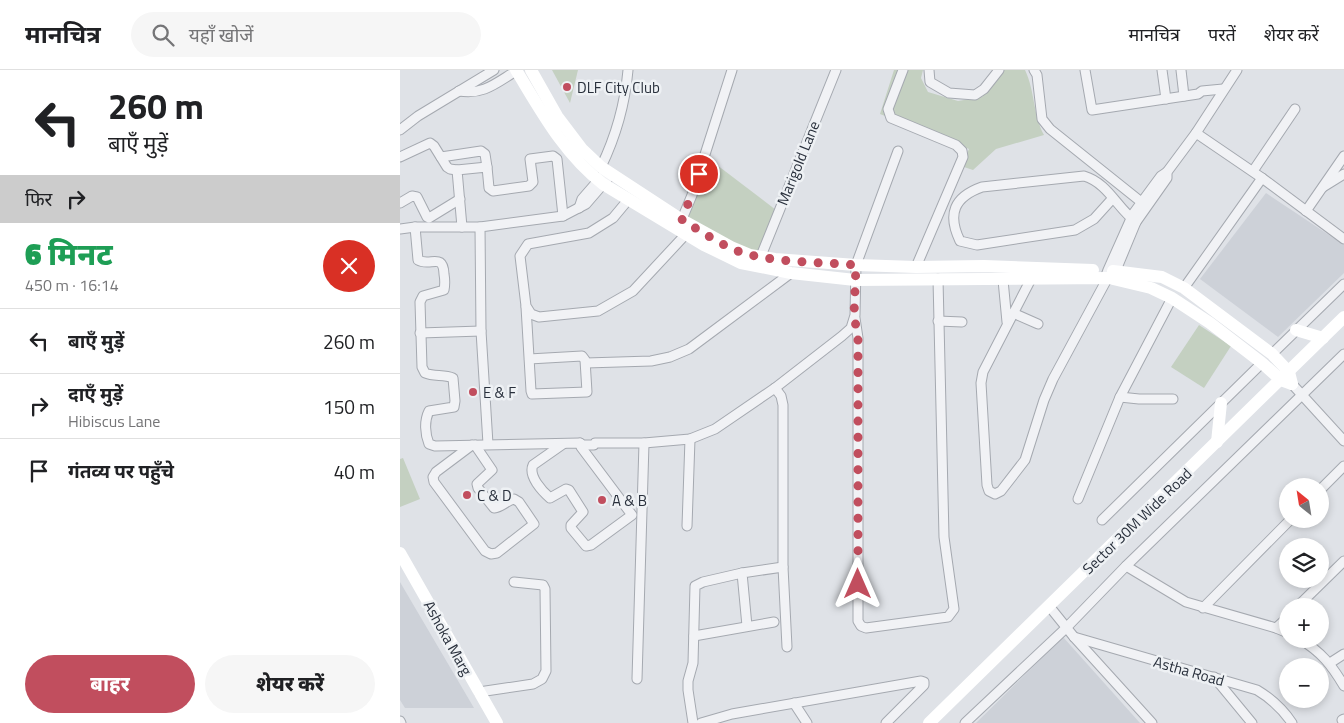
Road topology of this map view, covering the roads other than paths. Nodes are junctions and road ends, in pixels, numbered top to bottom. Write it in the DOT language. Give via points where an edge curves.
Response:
graph roads {
  1 [pos="494,70"];
  2 [pos="516,70"];
  3 [pos="531,70"];
  4 [pos="628,70"];
  5 [pos="732,70"];
  6 [pos="836,70"];
  7 [pos="903,70"];
  8 [pos="930,70"];
  9 [pos="999,70"];
  10 [pos="1034,70"];
  11 [pos="1085,70"];
  12 [pos="1162,70"];
  13 [pos="1181,70"];
  14 [pos="1236,70"];
  15 [pos="458,91"];
  16 [pos="1221,93"];
  17 [pos="1184,96"];
  18 [pos="1166,100"];
  19 [pos="1295,109"];
  20 [pos="400,130"];
  21 [pos="1196,133"];
  22 [pos="898,151"];
  23 [pos="1344,156"];
  24 [pos="400,157"];
  25 [pos="441,157"];
  26 [pos="487,167"];
  27 [pos="458,170"];
  28 [pos="1253,171"];
  29 [pos="1344,174"];
  30 [pos="604,175"];
  31 [pos="1262,178"];
  32 [pos="1322,188"];
  33 [pos="460,199"];
  34 [pos="628,200"];
  35 [pos="1115,200"];
  36 [pos="400,203"];
  37 [pos="1144,204"];
  38 [pos="1306,211"];
  39 [pos="563,216"];
  40 [pos="1135,218"];
  41 [pos="415,227"];
  42 [pos="462,227"];
  43 [pos="682,227"];
  44 [pos="480,228"];
  45 [pos="400,229"];
  46 [pos="1344,240"];
  47 [pos="761,256"];
  48 [pos="856,265"];
  49 [pos="916,267"];
  50 [pos="791,273"];
  51 [pos="1109,276"];
  52 [pos="938,279"];
  53 [pos="1030,279"];
  54 [pos="855,280"];
  55 [pos="1003,280"];
  56 [pos="1344,284"];
  57 [pos="1184,288"];
  58 [pos="1172,298"];
  59 [pos="526,306"];
  60 [pos="1013,313"];
  61 [pos="854,315"];
  62 [pos="1344,318"];
  63 [pos="938,321"];
  64 [pos="962,322"];
  65 [pos="1007,322"];
  66 [pos="1038,324"];
  67 [pos="1296,330"];
  68 [pos="481,331"];
  69 [pos="420,333"];
  70 [pos="1323,338"];
  71 [pos="1344,354"];
  72 [pos="1267,358"];
  73 [pos="529,359"];
  74 [pos="586,363"];
  75 [pos="1344,364"];
  76 [pos="1332,366"];
  77 [pos="1288,379"];
  78 [pos="775,388"];
  79 [pos="1302,396"];
  80 [pos="1120,397"];
  81 [pos="1173,399"];
  82 [pos="1221,403"];
  83 [pos="690,439"];
  84 [pos="1343,439"];
  85 [pos="644,442"];
  86 [pos="1217,442"];
  87 [pos="580,443"];
  88 [pos="488,444"];
  89 [pos="563,444"];
  90 [pos="474,445"];
  91 [pos="1344,466"];
  92 [pos="1329,481"];
  93 [pos="1078,499"];
  94 [pos="1102,520"];
  95 [pos="687,526"];
  96 [pos="1283,528"];
  97 [pos="400,552"];
  98 [pos="1344,561"];
  99 [pos="1126,566"];
  100 [pos="783,567"];
  101 [pos="742,573"];
  102 [pos="514,582"];
  103 [pos="1306,598"];
  104 [pos="1049,606"];
  105 [pos="1203,608"];
  106 [pos="774,622"];
  107 [pos="1279,625"];
  108 [pos="747,626"];
  109 [pos="1066,628"];
  110 [pos="1276,628"];
  111 [pos="1279,629"];
  112 [pos="694,636"];
  113 [pos="1074,637"];
  114 [pos="787,647"];
  115 [pos="1315,648"];
  116 [pos="1344,654"];
  117 [pos="1330,663"];
  118 [pos="1213,677"];
  119 [pos="636,679"];
  120 [pos="1344,686"];
  121 [pos="479,692"];
  122 [pos="794,703"];
  123 [pos="1344,719"];
  124 [pos="497,723"];
  125 [pos="693,723"];
  126 [pos="701,723"];
  127 [pos="807,723"];
  128 [pos="886,723"];
  129 [pos="929,723"];
  130 [pos="965,723"];
  131 [pos="1152,723"];
  132 [pos="1252,723"];
  133 [pos="1292,723"];
  134 [pos="1344,723"];
  1 -- 15 [label="street"];
  2 -- 15 [label="street" via="483,90"];
  2 -- 30 [label="street" via="554,132 576,160"];
  3 -- 30 [label="street" via="557,116"];
  4 -- 30 [label="street" via="623,106"];
  5 -- 43 [label="street"];
  6 -- 47 [label="street, Marigold Lane"];
  7 -- 49 [label="street" via="888,109 891,118 956,145 963,157"];
  8 -- 9 [label="street" via="930,82 949,93 975,95"];
  10 -- 37 [label="street" via="1042,119 1050,129"];
  11 -- 18 [label="street" via="1092,110"];
  12 -- 18 [label="street"];
  13 -- 17 [label="street"];
  14 -- 16 [label="street"];
  15 -- 20 [label="street"];
  16 -- 17 [label="street"];
  16 -- 21 [label="street"];
  17 -- 18 [label="street"];
  19 -- 28 [label="street"];
  21 -- 28 [label="street"];
  21 -- 37 [label="street" via="1167,172 1167,178"];
  22 -- 48 [label="street"];
  23 -- 32 [label="street"];
  24 -- 25 [label="street" via="430,144"];
  25 -- 26 [label="street" via="481,151 485,154"];
  25 -- 27 [label="street" via="450,169"];
  26 -- 27 [label="street"];
  26 -- 39 [label="street" via="491,190 529,186 533,182 530,159 556,157"];
  27 -- 33 [label="street"];
  28 -- 31 [label="street"];
  29 -- 32 [label="street"];
  30 -- 34 [label="street"];
  30 -- 39 [label="street" via="586,204"];
  30 -- 43 [label="street"];
  31 -- 38 [label="street"];
  31 -- 57 [label="street"];
  32 -- 38 [label="street"];
  33 -- 36 [label="street" via="430,218 426,217 417,197 412,196"];
  33 -- 42 [label="street"];
  34 -- 43 [label="street"];
  34 -- 59 [label="street" via="613,218 589,233 528,244 520,256"];
  35 -- 35 [label="street" via="1101,184 1084,176 982,187 957,202 954,228 960,241 977,246 1075,230"];
  35 -- 40 [label="street"];
  37 -- 40 [label="street"];
  38 -- 46 [label="street"];
  39 -- 44 [label="street"];
  40 -- 51 [label="street"];
  41 -- 42 [label="street"];
  41 -- 45 [label="street"];
  41 -- 69 [label="street" via="418,260 441,263 445,286 444,290 423,296 420,302"];
  42 -- 44 [label="street"];
  43 -- 47 [label="street" via="750,255"];
  43 -- 50 [label="street" via="740,263"];
  43 -- 59 [label="street" via="633,291 598,311 538,317 531,314"];
  44 -- 68 [label="street"];
  47 -- 48 [label="street"];
  48 -- 49 [label="street"];
  48 -- 54 [label="street"];
  49 -- 51 [label="street" via="984,266"];
  50 -- 54 [label="street"];
  50 -- 74 [label="street" via="689,349 651,361"];
  51 -- 53 [label="street"];
  51 -- 57 [label="street" via="1162,277"];
  51 -- 58 [label="street" via="1152,288"];
  51 -- 65 [label="street" via="1053,379 1025,460 1001,491 995,494 987,485 981,383 987,362"];
  52 -- 54 [label="street"];
  52 -- 55 [label="street"];
  52 -- 63 [label="street"];
  53 -- 55 [label="street"];
  53 -- 60 [label="street"];
  54 -- 61 [label="street"];
  55 -- 65 [label="street"];
  56 -- 67 [label="street"];
  57 -- 72 [label="street"];
  58 -- 72 [label="street"];
  58 -- 80 [label="street"];
  59 -- 73 [label="street"];
  60 -- 65 [label="street"];
  60 -- 66 [label="street"];
  61 -- 63 [label="street" via="858,338 858,621 866,628 948,616 954,610 944,537"];
  61 -- 78 [label="street" via="850,328 842,336"];
  62 -- 70 [label="street, Sector 30M Wide Road"];
  63 -- 64 [label="street"];
  67 -- 70 [label="street"];
  67 -- 72 [label="street"];
  68 -- 69 [label="street"];
  68 -- 88 [label="street"];
  69 -- 90 [label="street" via="425,373 447,375 455,383 454,407 429,411 426,418 429,444"];
  70 -- 77 [label="street, Sector 30M Wide Road"];
  71 -- 76 [label="street"];
  72 -- 77 [label="street"];
  72 -- 82 [label="street"];
  73 -- 74 [label="street" via="582,356"];
  73 -- 74 [label="street" via="532,394 586,393"];
  75 -- 76 [label="street"];
  76 -- 79 [label="street"];
  77 -- 79 [label="street"];
  77 -- 86 [label="street, Sector 30M Wide Road"];
  78 -- 83 [label="street" via="715,429"];
  78 -- 100 [label="street" via="784,404"];
  79 -- 84 [label="street"];
  79 -- 99 [label="street"];
  80 -- 81 [label="street"];
  80 -- 93 [label="street"];
  82 -- 86 [label="street"];
  82 -- 94 [label="street"];
  83 -- 85 [label="street"];
  83 -- 95 [label="street"];
  85 -- 87 [label="street" via="595,443 594,440 582,440"];
  85 -- 119 [label="street"];
  86 -- 104 [label="street, Sector 30M Wide Road"];
  87 -- 89 [label="street"];
  87 -- 89 [label="street" via="632,515 586,546 571,525 583,512 569,490 550,498 532,475 533,465"];
  88 -- 89 [label="street"];
  88 -- 90 [label="street"];
  90 -- 90 [label="street" via="492,470 477,484 478,488 494,508 508,500 519,502 534,524 491,554 485,551 433,477"];
  91 -- 92 [label="street"];
  96 -- 105 [label="street"];
  97 -- 121 [label="street, Ashoka Marg"];
  98 -- 103 [label="street"];
  99 -- 105 [label="street" via="1173,595"];
  99 -- 109 [label="street"];
  100 -- 101 [label="street"];
  100 -- 114 [label="street"];
  101 -- 108 [label="street"];
  101 -- 112 [label="street" via="695,586"];
  102 -- 121 [label="street" via="539,584 545,589 546,671 542,679 533,684"];
  104 -- 109 [label="street"];
  104 -- 129 [label="street, Sector 30M Wide Road"];
  105 -- 110 [label="street"];
  106 -- 108 [label="street"];
  107 -- 110 [label="street"];
  108 -- 112 [label="street"];
  109 -- 113 [label="street"];
  109 -- 130 [label="street"];
  110 -- 111 [label="street"];
  112 -- 125 [label="street" via="693,663 688,682"];
  113 -- 118 [label="street, Astha Road"];
  113 -- 131 [label="street"];
  115 -- 117 [label="street"];
  116 -- 117 [label="street"];
  117 -- 120 [label="street"];
  118 -- 132 [label="street"];
  118 -- 133 [label="street, Astha Road" via="1257,690 1272,698"];
  121 -- 124 [label="street, Ashoka Marg"];
  122 -- 126 [label="street"];
  122 -- 127 [label="street"];
  122 -- 128 [label="street" via="924,682"];
  123 -- 134 [label="street"];
}
